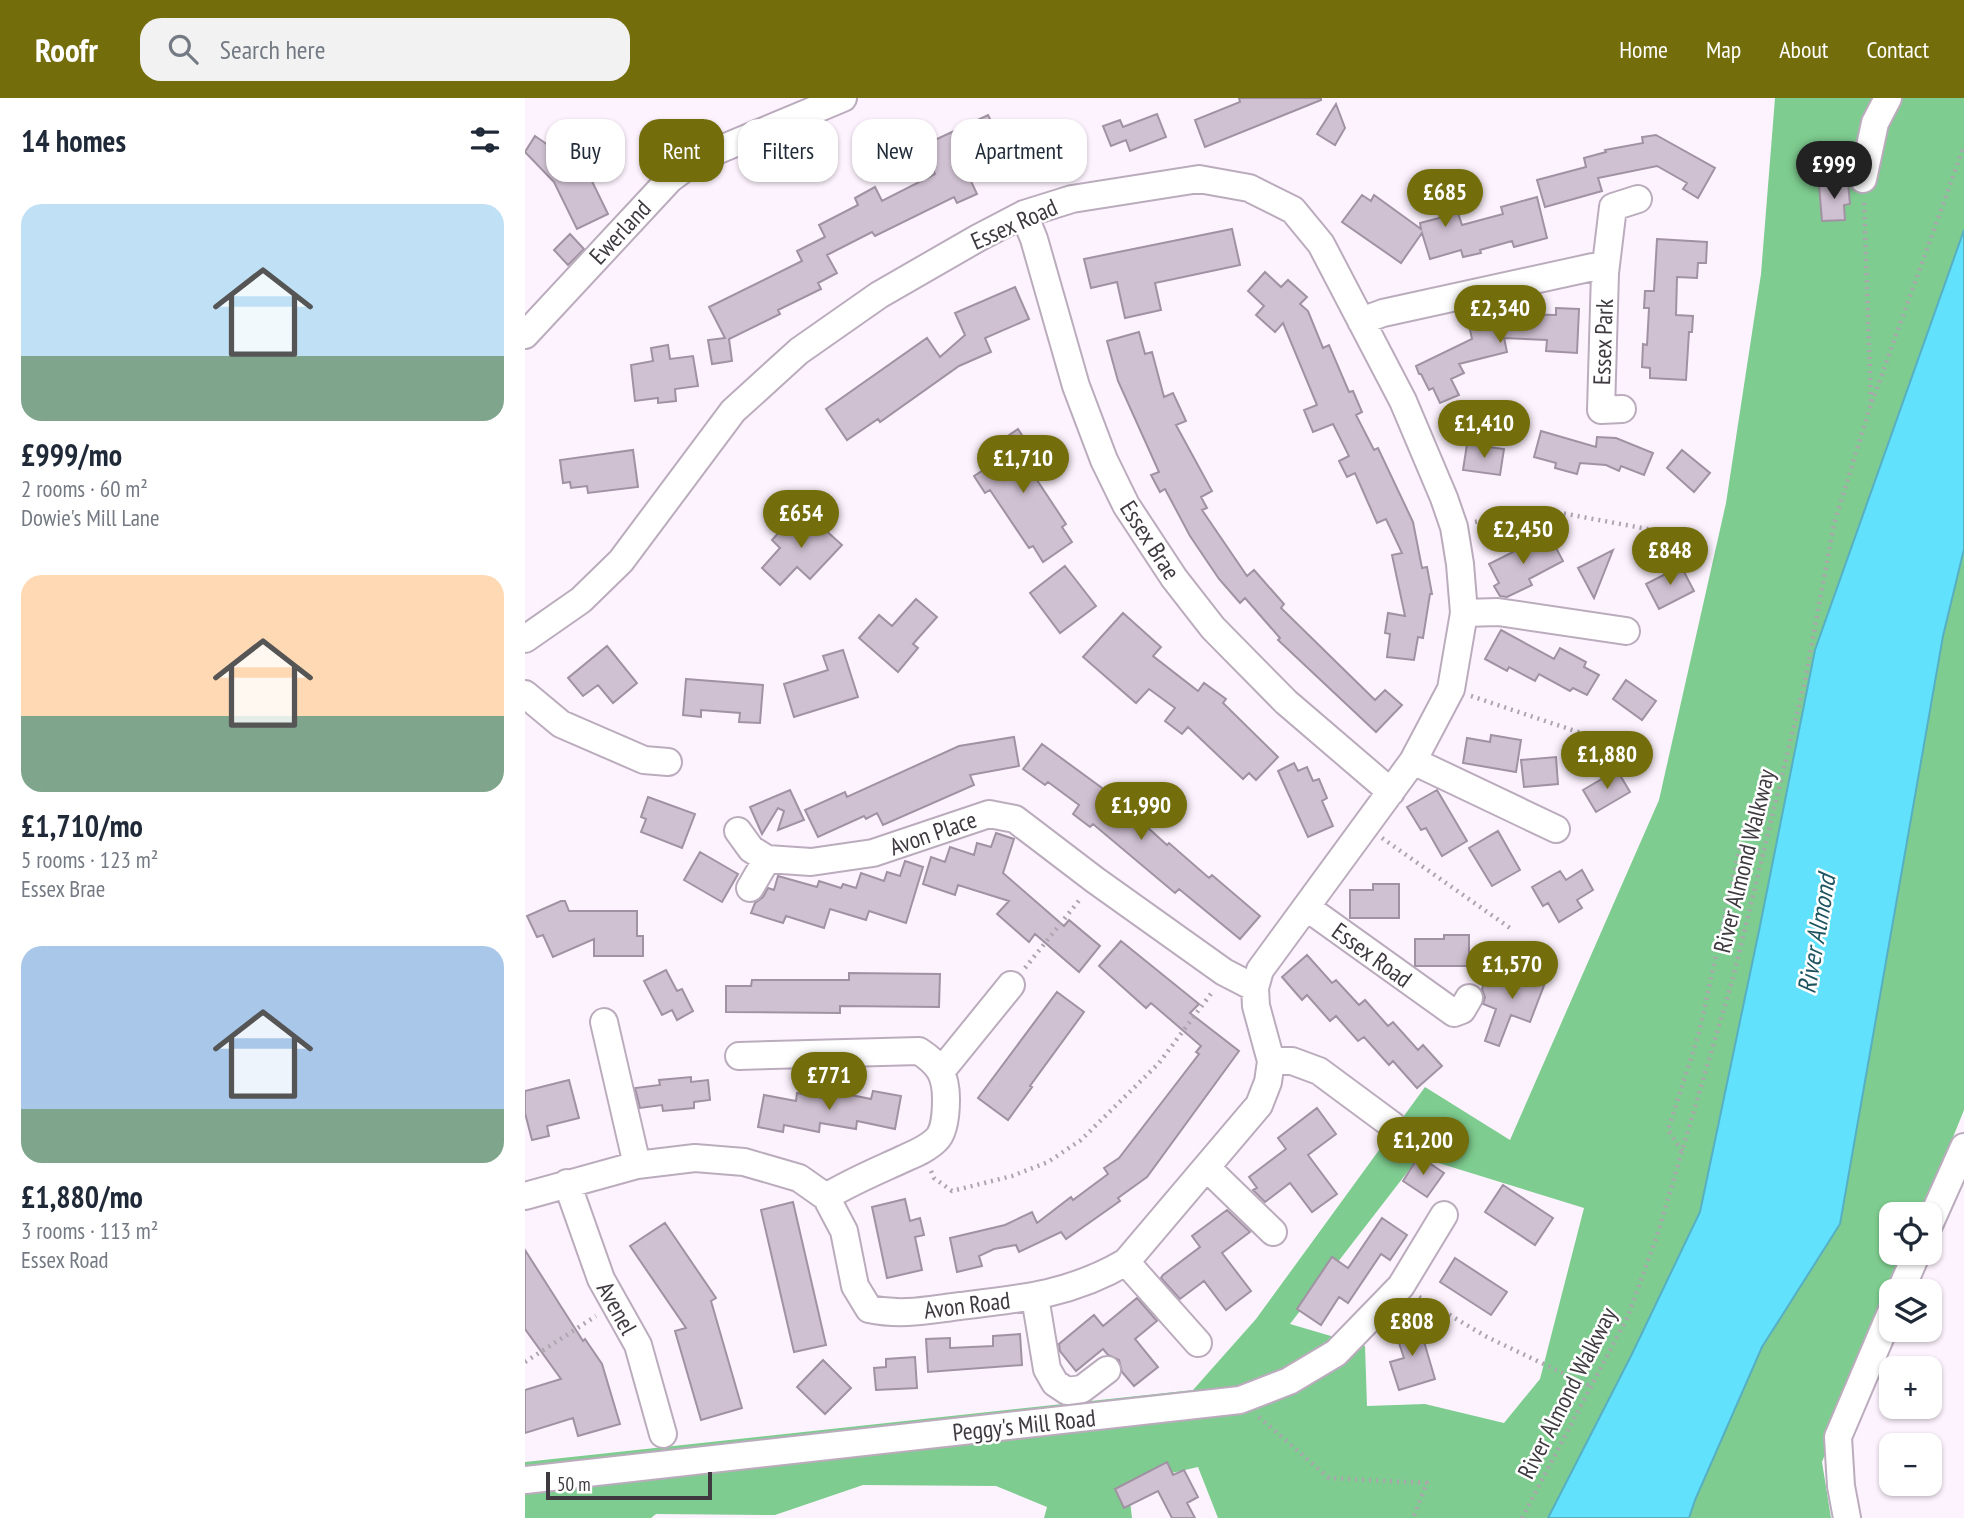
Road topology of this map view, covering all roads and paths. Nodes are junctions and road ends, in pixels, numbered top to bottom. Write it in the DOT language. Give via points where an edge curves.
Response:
graph roads {
  1 [pos="843,98"];
  2 [pos="1888,98"];
  3 [pos="1964,146"];
  4 [pos="1863,179"];
  5 [pos="1638,199"];
  6 [pos="1024,214"];
  7 [pos="1605,273"];
  8 [pos="1361,321"];
  9 [pos="525,335"];
  10 [pos="1871,404"];
  11 [pos="1602,412"];
  12 [pos="1454,527"];
  13 [pos="1653,530"];
  14 [pos="1464,613"];
  15 [pos="1626,631"];
  16 [pos="525,639"];
  17 [pos="1451,689"];
  18 [pos="525,694"];
  19 [pos="1590,736"];
  20 [pos="1413,761"];
  21 [pos="668,762"];
  22 [pos="1391,792"];
  23 [pos="1366,827"];
  24 [pos="1556,829"];
  25 [pos="739,831"];
  26 [pos="1764,853"];
  27 [pos="767,859"];
  28 [pos="1095,880"];
  29 [pos="750,888"];
  30 [pos="1307,907"];
  31 [pos="1510,928"];
  32 [pos="1224,972"];
  33 [pos="1255,988"];
  34 [pos="1004,990"];
  35 [pos="1469,998"];
  36 [pos="604,1022"];
  37 [pos="751,1060"];
  38 [pos="1271,1061"];
  39 [pos="942,1070"];
  40 [pos="1392,1125"];
  41 [pos="1964,1147"];
  42 [pos="921,1150"];
  43 [pos="1682,1151"];
  44 [pos="637,1165"];
  45 [pos="1207,1168"];
  46 [pos="567,1183"];
  47 [pos="525,1196"];
  48 [pos="825,1197"];
  49 [pos="1939,1202"];
  50 [pos="1444,1215"];
  51 [pos="1273,1232"];
  52 [pos="1126,1262"];
  53 [pos="1401,1286"];
  54 [pos="1035,1297"];
  55 [pos="614,1304"];
  56 [pos="1879,1341"];
  57 [pos="1198,1343"];
  58 [pos="525,1362"];
  59 [pos="1107,1370"];
  60 [pos="1592,1387"];
  61 [pos="1240,1400"];
  62 [pos="663,1434"];
  63 [pos="525,1480"];
  64 [pos="1413,1518"];
  65 [pos="1522,1518"];
  66 [pos="1847,1518"];
  1 -- 9 [label="street, Ewerland" via="697,159 670,179"];
  2 -- 4 [label="street" via="1875,123"];
  3 -- 10 [label="path"];
  4 -- 10 [label="path, River Almond Walkway"];
  5 -- 7 [label="street, Essex Park" via="1613,207"];
  6 -- 8 [label="street, Essex Road" via="1072,199 1199,179 1249,188 1293,210 1321,244"];
  6 -- 16 [label="street, Essex Road" via="879,295 799,351 733,411 621,561 581,600"];
  6 -- 22 [label="street, Essex Brae" via="1076,386 1104,460 1133,515 1174,579 1213,628 1286,702"];
  7 -- 8 [label="street, Essex Park" via="1593,267"];
  7 -- 11 [label="street, Essex Park"];
  8 -- 12 [label="street, Essex Road" via="1403,401"];
  10 -- 26 [label="path, River Almond Walkway" via="1834,524 1805,681"];
  12 -- 13 [label="path" via="1534,508"];
  12 -- 14 [label="street, Essex Road"];
  14 -- 15 [label="street" via="1498,612"];
  14 -- 17 [label="street, Essex Road"];
  17 -- 19 [label="path"];
  17 -- 20 [label="street, Essex Road"];
  18 -- 21 [label="street" via="561,724 644,760"];
  20 -- 22 [label="street, Essex Road"];
  20 -- 24 [label="street"];
  22 -- 23 [label="street, Essex Road"];
  23 -- 30 [label="street, Essex Road"];
  23 -- 31 [label="path"];
  25 -- 27 [label="street" via="751,849"];
  26 -- 43 [label="path, River Almond Walkway"];
  26 -- 43 [label="path" via="1740,846 1699,1033 1668,1130"];
  27 -- 28 [label="street, Avon Place" via="811,862 873,853 989,814 1015,819"];
  27 -- 29 [label="street"];
  28 -- 32 [label="street, Avon Place"];
  28 -- 34 [label="path"];
  30 -- 33 [label="street, Essex Road" via="1260,970"];
  30 -- 35 [label="street, Essex Road" via="1454,1013 1462,1010"];
  32 -- 33 [label="street, Avon Place"];
  32 -- 42 [label="path" via="1159,1063 1081,1140 1048,1162 952,1191 934,1178"];
  33 -- 38 [label="street, Avon Road"];
  34 -- 39 [label="street"];
  36 -- 44 [label="street"];
  37 -- 39 [label="street" via="919,1051"];
  38 -- 40 [label="street" via="1292,1061 1319,1071"];
  38 -- 45 [label="street, Avon Road" via="1259,1105"];
  39 -- 42 [label="street" via="943,1127 937,1139"];
  41 -- 49 [label="street"];
  42 -- 48 [label="street"];
  43 -- 60 [label="path, River Almond Walkway" via="1628,1316"];
  44 -- 46 [label="street, Avon Road"];
  44 -- 48 [label="street, Avon Road" via="695,1158 744,1162 799,1178"];
  45 -- 51 [label="street"];
  45 -- 52 [label="street, Avon Road"];
  46 -- 47 [label="street, Avon Road"];
  46 -- 55 [label="street, Avenel"];
  48 -- 54 [label="street, Avon Road" via="844,1231 855,1286 869,1309 893,1314"];
  50 -- 53 [label="street, Peggy's Mill Road"];
  52 -- 54 [label="street, Avon Road" via="1090,1281"];
  52 -- 57 [label="street"];
  53 -- 60 [label="path" via="1487,1337"];
  53 -- 61 [label="street, Peggy's Mill Road" via="1336,1353 1289,1381"];
  54 -- 59 [label="street" via="1047,1369 1055,1383 1067,1391 1082,1388"];
  55 -- 58 [label="path"];
  55 -- 62 [label="street, Avenel" via="638,1345"];
  56 -- 66 [label="street" via="1838,1437"];
  60 -- 65 [label="path, River Almond Walkway"];
  61 -- 63 [label="street, Peggy's Mill Road"];
  61 -- 64 [label="path" via="1329,1478 1427,1483"];
}
